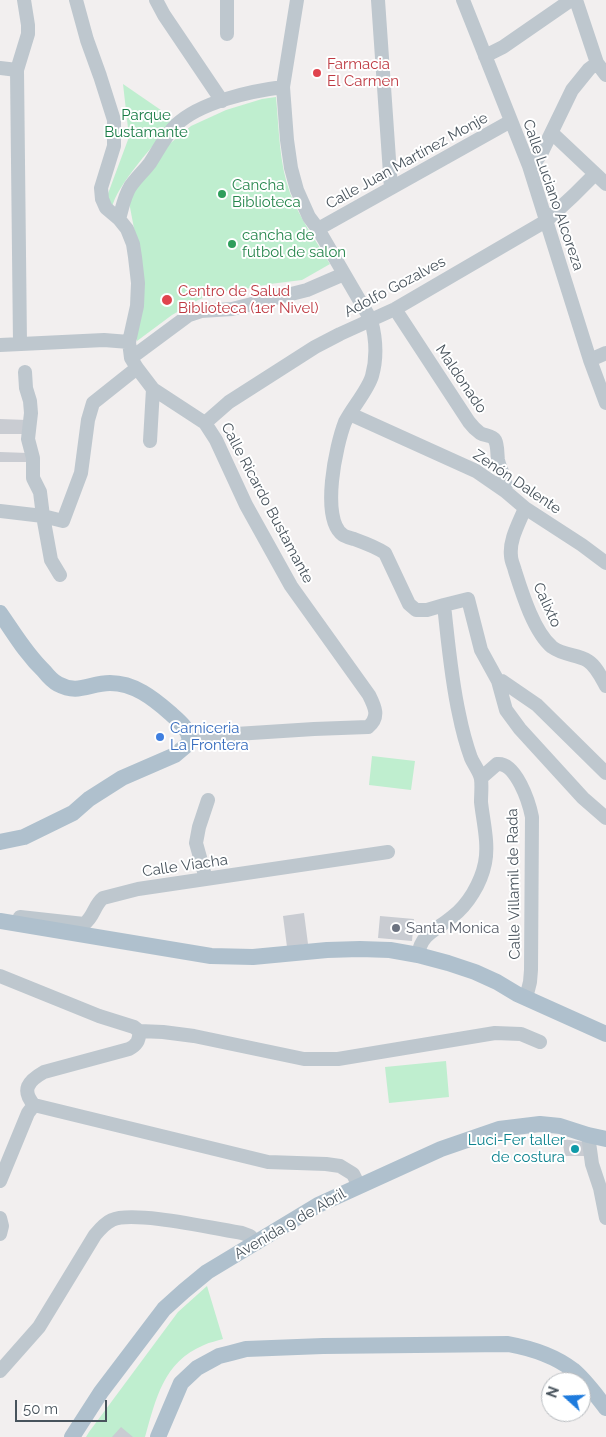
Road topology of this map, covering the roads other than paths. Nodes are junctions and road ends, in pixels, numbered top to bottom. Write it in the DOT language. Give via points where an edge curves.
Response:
graph roads {
  1 [pos="24,0"];
  2 [pos="76,0"];
  3 [pos="156,0"];
  4 [pos="227,0"];
  5 [pos="297,0"];
  6 [pos="378,0"];
  7 [pos="463,0"];
  8 [pos="571,0"];
  9 [pos="576,0"];
  10 [pos="227,34"];
  11 [pos="485,56"];
  12 [pos="597,64"];
  13 [pos="0,68"];
  14 [pos="17,70"];
  15 [pos="606,75"];
  16 [pos="283,87"];
  17 [pos="222,102"];
  18 [pos="511,121"];
  19 [pos="552,133"];
  20 [pos="529,166"];
  21 [pos="595,174"];
  22 [pos="606,184"];
  23 [pos="391,188"];
  24 [pos="119,220"];
  25 [pos="546,220"];
  26 [pos="318,229"];
  27 [pos="344,274"];
  28 [pos="395,309"];
  29 [pos="371,320"];
  30 [pos="129,342"];
  31 [pos="20,344"];
  32 [pos="0,345"];
  33 [pos="606,353"];
  34 [pos="590,360"];
  35 [pos="134,363"];
  36 [pos="25,372"];
  37 [pos="153,389"];
  38 [pos="606,403"];
  39 [pos="350,414"];
  40 [pos="205,423"];
  41 [pos="150,441"];
  42 [pos="505,491"];
  43 [pos="525,508"];
  44 [pos="0,511"];
  45 [pos="43,516"];
  46 [pos="606,563"];
  47 [pos="60,575"];
  48 [pos="444,605"];
  49 [pos="0,613"];
  50 [pos="498,681"];
  51 [pos="606,686"];
  52 [pos="190,737"];
  53 [pos="606,773"];
  54 [pos="481,778"];
  55 [pos="208,800"];
  56 [pos="606,818"];
  57 [pos="0,842"];
  58 [pos="388,852"];
  59 [pos="206,879"];
  60 [pos="0,920"];
  61 [pos="418,955"];
  62 [pos="0,976"];
  63 [pos="526,998"];
  64 [pos="139,1031"];
  65 [pos="606,1034"];
  66 [pos="540,1042"];
  67 [pos="34,1105"];
  68 [pos="588,1136"];
  69 [pos="606,1139"];
  70 [pos="0,1181"];
  71 [pos="359,1186"];
  72 [pos="0,1218"];
  73 [pos="606,1218"];
  74 [pos="0,1234"];
  75 [pos="257,1243"];
  76 [pos="0,1371"];
  77 [pos="606,1408"];
  78 [pos="72,1437"];
  79 [pos="158,1437"];
  1 -- 14 [label="street" via="28,34"];
  2 -- 24 [label="street" via="114,120 114,146 100,192 106,208"];
  3 -- 17 [label="street"];
  4 -- 10 [label="street"];
  5 -- 16 [label="street"];
  6 -- 23 [label="street"];
  7 -- 11 [label="street, Calle Luciano Alcoreza"];
  8 -- 11 [label="street"];
  9 -- 12 [label="street"];
  11 -- 18 [label="street, Calle Luciano Alcoreza"];
  12 -- 15 [label="street"];
  12 -- 19 [label="street" via="572,90"];
  13 -- 14 [label="street"];
  14 -- 31 [label="street"];
  16 -- 17 [label="street"];
  16 -- 26 [label="street" via="293,178 301,202"];
  17 -- 24 [label="street" via="192,114 175,126 130,186"];
  18 -- 20 [label="street, Calle Luciano Alcoreza"];
  18 -- 23 [label="street, Calle Juan Martínez Monje"];
  19 -- 20 [label="street" via="536,161"];
  19 -- 21 [label="street"];
  20 -- 25 [label="street, Calle Luciano Alcoreza"];
  21 -- 22 [label="street"];
  21 -- 25 [label="street, Adolfo Gozalves"];
  23 -- 26 [label="street, Calle Juan Martínez Monje"];
  24 -- 30 [label="street" via="133,244 138,283"];
  25 -- 28 [label="street, Adolfo Gozalves"];
  25 -- 34 [label="street, Calle Luciano Alcoreza"];
  26 -- 27 [label="street"];
  27 -- 29 [label="street"];
  27 -- 35 [label="street" via="307,290 232,309 188,315"];
  28 -- 29 [label="street, Adolfo Gozalves"];
  28 -- 42 [label="street, Maldonado" via="469,422 482,435 495,440 500,470 506,483"];
  29 -- 39 [label="street" via="374,368 371,380"];
  29 -- 40 [label="street, Adolfo Gozalves" via="314,348 229,402"];
  30 -- 31 [label="street"];
  30 -- 35 [label="street"];
  31 -- 32 [label="street"];
  33 -- 34 [label="street"];
  34 -- 38 [label="street, Calle Luciano Alcoreza"];
  35 -- 37 [label="street, Calle Ricardo Bustamante"];
  35 -- 45 [label="street" via="93,403 81,474 64,522"];
  36 -- 45 [label="street" via="30,401 28,440"];
  37 -- 40 [label="street, Calle Ricardo Bustamante"];
  37 -- 41 [label="street"];
  39 -- 42 [label="street, Zenón Dalente" via="476,471"];
  39 -- 48 [label="street" via="345,422 332,480 332,513 336,526 344,536 385,553 409,604 416,610"];
  40 -- 52 [label="street, Calle Ricardo Bustamante" via="291,586 368,695 376,718 368,727"];
  42 -- 43 [label="street, Zenón Dalente"];
  43 -- 46 [label="street, Zenón Dalente"];
  43 -- 51 [label="street, Calixto" via="513,537 511,556 533,618 543,638 552,647 587,660"];
  44 -- 45 [label="street"];
  45 -- 47 [label="street" via="51,560"];
  48 -- 50 [label="street" via="468,599 481,650"];
  48 -- 54 [label="street" via="458,710 471,757"];
  49 -- 52 [label="main road" via="29,656 55,683 77,689 108,683 132,686 178,720"];
  50 -- 53 [label="street" via="537,705"];
  50 -- 56 [label="street" via="506,710 520,729 583,798"];
  52 -- 57 [label="main road" via="188,744 175,755 122,778 73,813 24,837"];
  54 -- 61 [label="street" via="486,850 482,874 472,896 453,917 428,934 421,942"];
  54 -- 63 [label="street, Calle Villamil de Rada" via="497,764 503,764 512,771 530,805 531,970"];
  55 -- 59 [label="street" via="196,843"];
  58 -- 59 [label="street, Calle Viacha"];
  59 -- 60 [label="street, Calle Viacha" via="108,896 98,902 91,918 84,924 11,916"];
  60 -- 61 [label="main road" via="211,956 253,958 360,949"];
  61 -- 63 [label="main road" via="475,972"];
  62 -- 64 [label="street"];
  63 -- 65 [label="main road"];
  64 -- 66 [label="street" via="194,1036 304,1059 338,1059 496,1033 521,1034"];
  64 -- 67 [label="street" via="140,1037 135,1046 44,1072 32,1079 27,1095"];
  67 -- 70 [label="street"];
  67 -- 71 [label="street" via="268,1162 340,1166 353,1174"];
  68 -- 69 [label="main road, Avenida 9 de Abril"];
  68 -- 71 [label="main road, Avenida 9 de Abril" via="560,1126 540,1124 500,1128 441,1148"];
  68 -- 73 [label="street"];
  71 -- 75 [label="main road, Avenida 9 de Abril" via="318,1205"];
  72 -- 74 [label="street"];
  75 -- 76 [label="street" via="242,1233 166,1220 125,1217 112,1220 95,1235 39,1327"];
  75 -- 78 [label="main road, Avenida 9 de Abril" via="207,1272 164,1309 101,1392"];
  77 -- 79 [label="main road" via="572,1370 533,1349 508,1344 246,1349 219,1356 188,1375 176,1392"];
}
